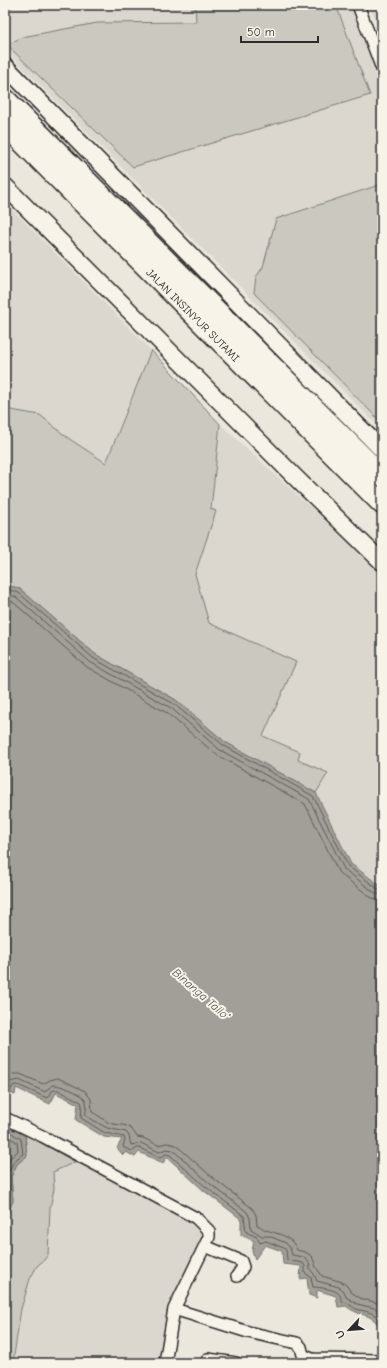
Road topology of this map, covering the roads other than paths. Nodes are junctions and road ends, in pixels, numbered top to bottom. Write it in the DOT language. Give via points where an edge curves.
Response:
graph roads {
  1 [pos="358,5"];
  2 [pos="5,66"];
  3 [pos="382,69"];
  4 [pos="5,99"];
  5 [pos="5,125"];
  6 [pos="5,186"];
  7 [pos="382,450"];
  8 [pos="382,476"];
  9 [pos="382,504"];
  10 [pos="382,562"];
  11 [pos="5,1118"];
  12 [pos="205,1246"];
  13 [pos="237,1276"];
  14 [pos="174,1309"];
  15 [pos="208,1359"];
  16 [pos="382,1360"];
  17 [pos="165,1363"];
  18 [pos="236,1363"];
  1 -- 3 [label="street"];
  2 -- 7 [label="street"];
  4 -- 8 [label="highway, JALAN INSINYUR SUTAMI"];
  5 -- 9 [label="highway, JALAN INSINYUR SUTAMI"];
  6 -- 10 [label="street"];
  11 -- 12 [label="street" via="196,1218 210,1232"];
  12 -- 13 [label="street" via="241,1261 243,1266"];
  12 -- 14 [label="street"];
  14 -- 16 [label="street" via="248,1332 297,1343 303,1355 312,1359"];
  14 -- 17 [label="street"];
  15 -- 18 [label="street"];
}
